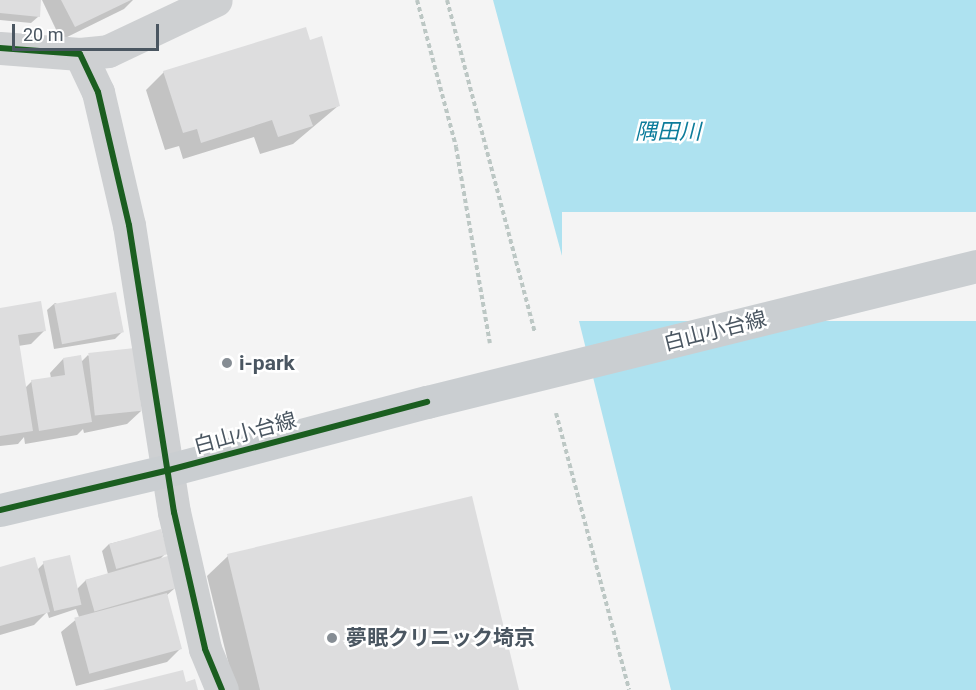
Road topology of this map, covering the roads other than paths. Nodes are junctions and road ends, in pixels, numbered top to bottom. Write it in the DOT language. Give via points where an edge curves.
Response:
graph roads {
  1 [pos="216,0"];
  2 [pos="0,48"];
  3 [pos="80,54"];
  4 [pos="976,266"];
  5 [pos="169,470"];
  6 [pos="0,510"];
  7 [pos="222,690"];
  1 -- 3 [label="street" via="108,51"];
  2 -- 3 [label="street"];
  3 -- 5 [label="street" via="98,92 129,225"];
  4 -- 5 [label="main road, 白山小台線, bridge"];
  5 -- 6 [label="main road, 白山小台線"];
  5 -- 7 [label="street" via="205,649"];
}
